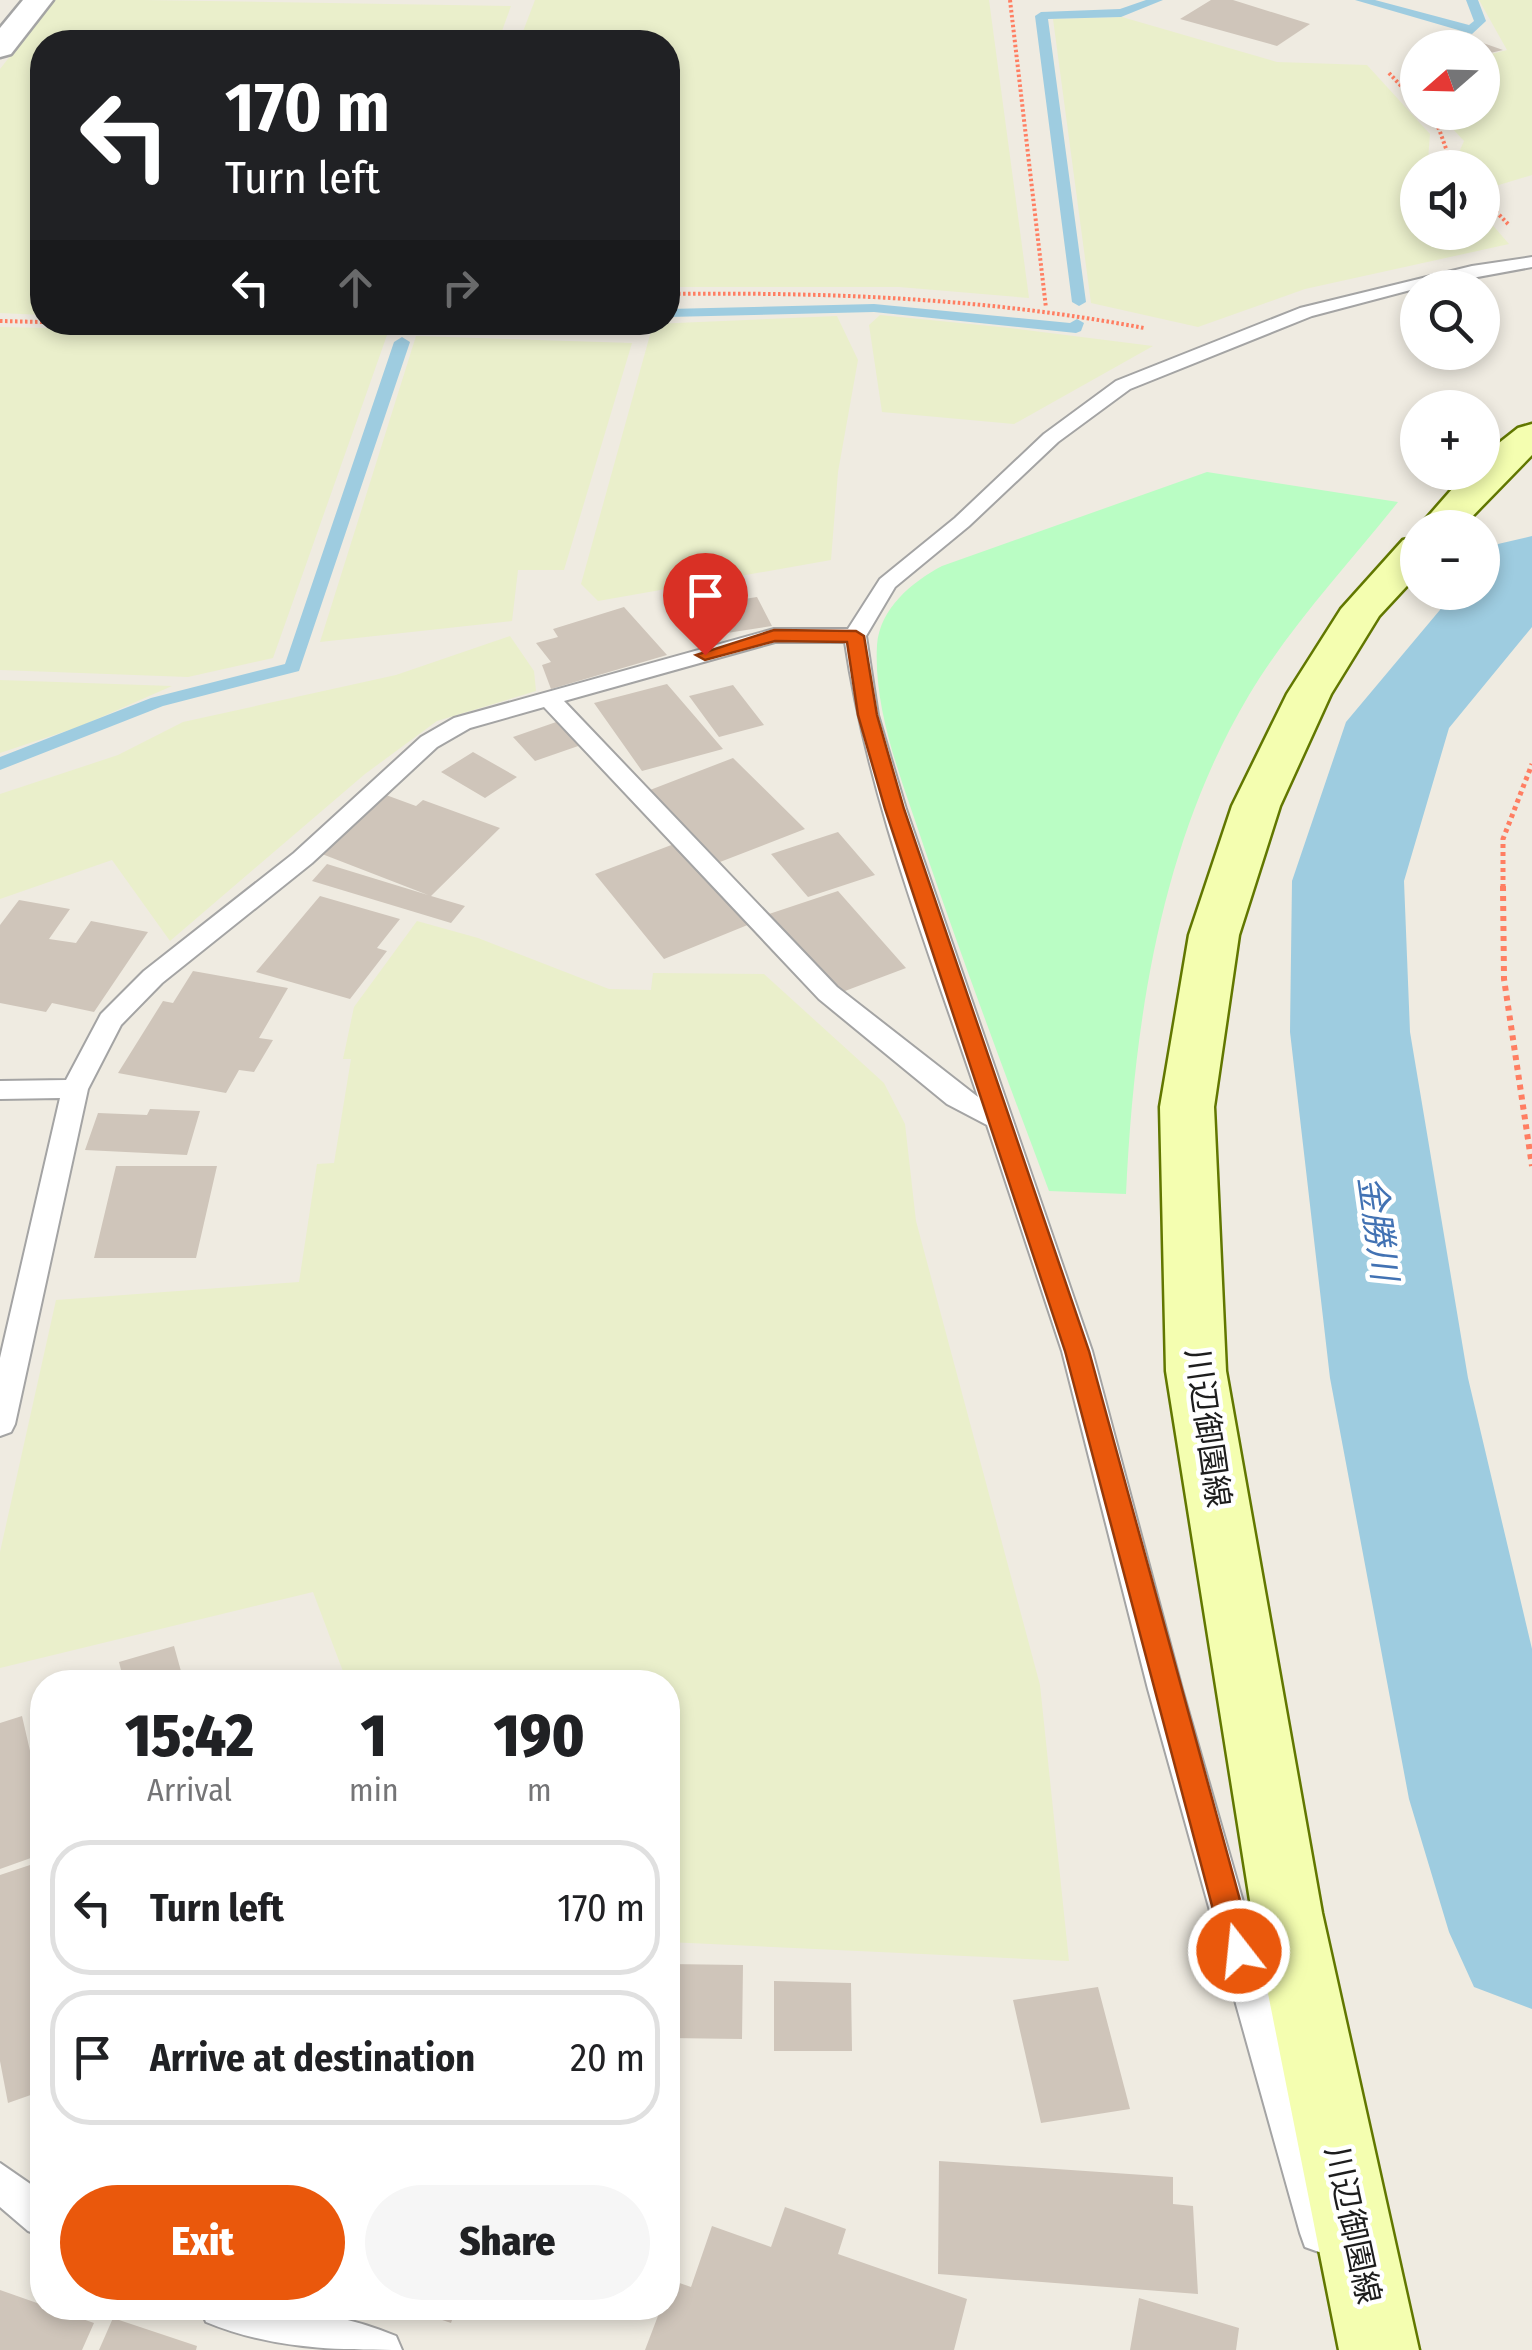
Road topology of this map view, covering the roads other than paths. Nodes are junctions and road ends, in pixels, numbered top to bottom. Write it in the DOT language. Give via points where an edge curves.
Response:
graph roads {
  1 [pos="38,0"];
  2 [pos="0,48"];
  3 [pos="1532,262"];
  4 [pos="1532,436"];
  5 [pos="1455,510"];
  6 [pos="1400,569"];
  7 [pos="856,636"];
  8 [pos="549,698"];
  9 [pos="75,1089"];
  10 [pos="0,1090"];
  11 [pos="1000,1120"];
  12 [pos="0,1424"];
  13 [pos="0,2182"];
  14 [pos="30,2206"];
  15 [pos="1325,2256"];
  16 [pos="1336,2294"];
  17 [pos="266,2320"];
  18 [pos="382,2350"];
  19 [pos="1352,2350"];
  20 [pos="1380,2350"];
  1 -- 2 [label="street"];
  3 -- 7 [label="lane" via="1306,312 1124,386 1051,438 887,583"];
  4 -- 5 [label="main road"];
  6 -- 20 [label="main road, 川辺御園線" via="1353,623 1309,694 1256,806 1214,936 1187,1107 1196,1370 1287,1912"];
  7 -- 8 [label="lane" via="774,635"];
  7 -- 11 [label="lane" via="868,715 894,809"];
  8 -- 9 [label="lane" via="462,723 430,742 303,858 153,976 110,1020"];
  8 -- 11 [label="lane" via="828,992 956,1097"];
  9 -- 10 [label="lane"];
  9 -- 12 [label="lane"];
  11 -- 15 [label="lane" via="1077,1351"];
  13 -- 14 [label="lane"];
  16 -- 19 [label="lane"];
  17 -- 18 [label="lane"];
}
